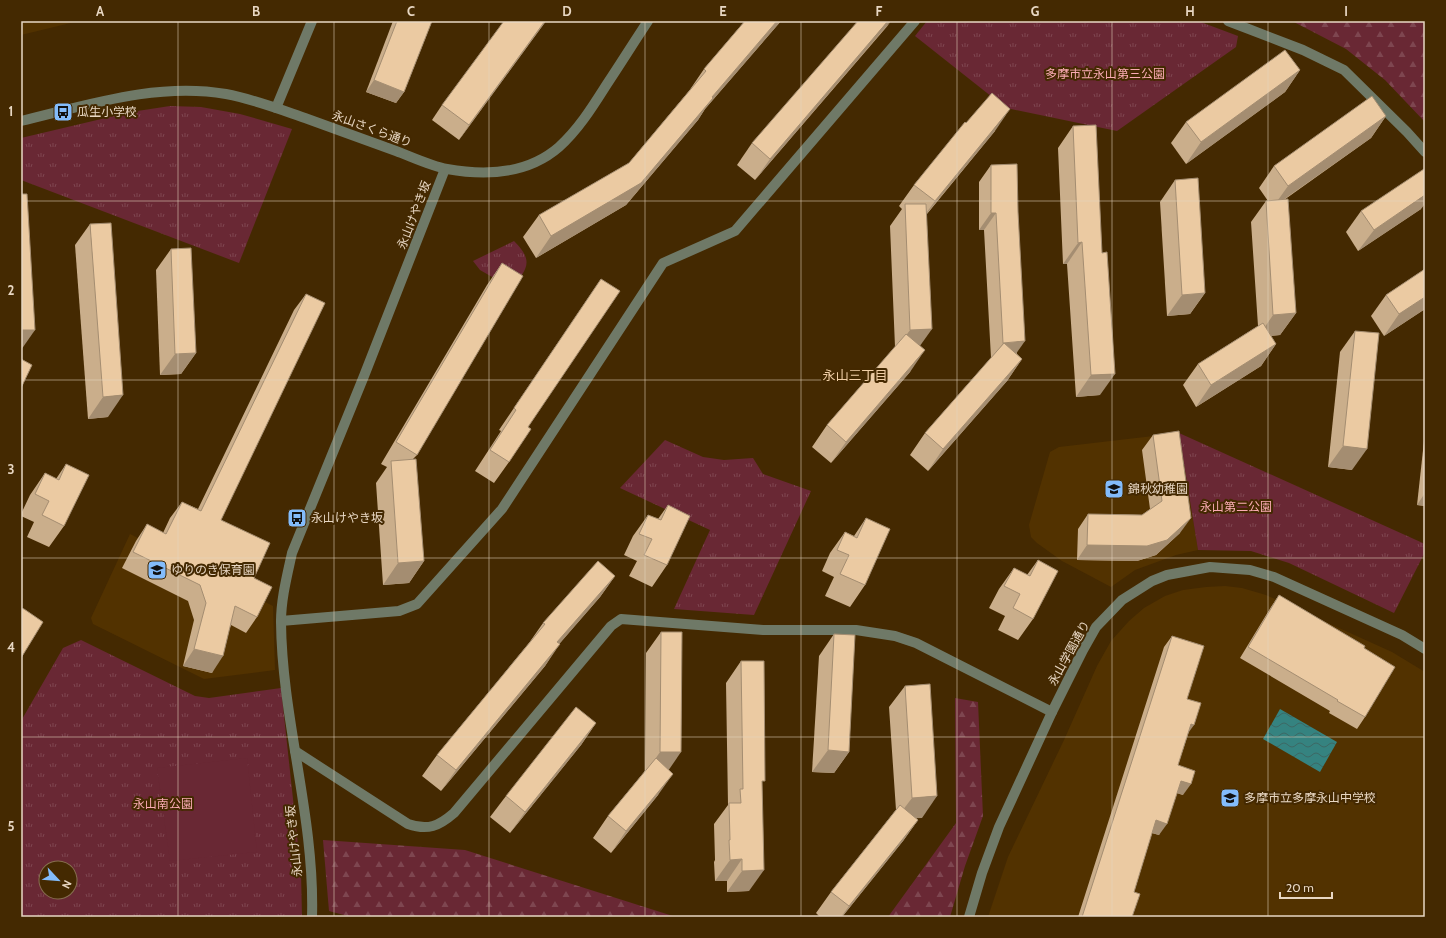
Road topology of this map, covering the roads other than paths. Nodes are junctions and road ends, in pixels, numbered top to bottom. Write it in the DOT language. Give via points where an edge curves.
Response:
graph roads {
  1 [pos="312,21"];
  2 [pos="648,21"];
  3 [pos="915,21"];
  4 [pos="1228,21"];
  5 [pos="276,108"];
  6 [pos="21,121"];
  7 [pos="1425,152"];
  8 [pos="445,169"];
  9 [pos="281,621"];
  10 [pos="1425,648"];
  11 [pos="1052,712"];
  12 [pos="295,751"];
  13 [pos="312,917"];
  14 [pos="969,917"];
  1 -- 5 [label="street"];
  2 -- 8 [label="street, 永山さくら通り" via="586,116 559,147 525,167 507,171 486,174"];
  3 -- 9 [label="street" via="735,231 663,263 502,509 417,604 399,611"];
  4 -- 7 [label="street" via="1303,50 1344,70"];
  5 -- 6 [label="street, 永山さくら通り" via="243,97 186,90 149,92"];
  5 -- 8 [label="street, 永山さくら通り"];
  8 -- 9 [label="street, 永山けやき坂" via="292,553 285,582"];
  9 -- 12 [label="street, 永山けやき坂" via="287,699"];
  10 -- 11 [label="street, 永山学園通り" via="1274,577 1250,570 1210,567 1167,575 1152,581 1122,600 1096,627"];
  11 -- 12 [label="street" via="916,643 895,636 856,630 763,630 621,619 611,626 454,813 428,828 408,824"];
  11 -- 14 [label="street, 永山学園通り" via="999,828"];
  12 -- 13 [label="street, 永山けやき坂" via="308,841"];
}
